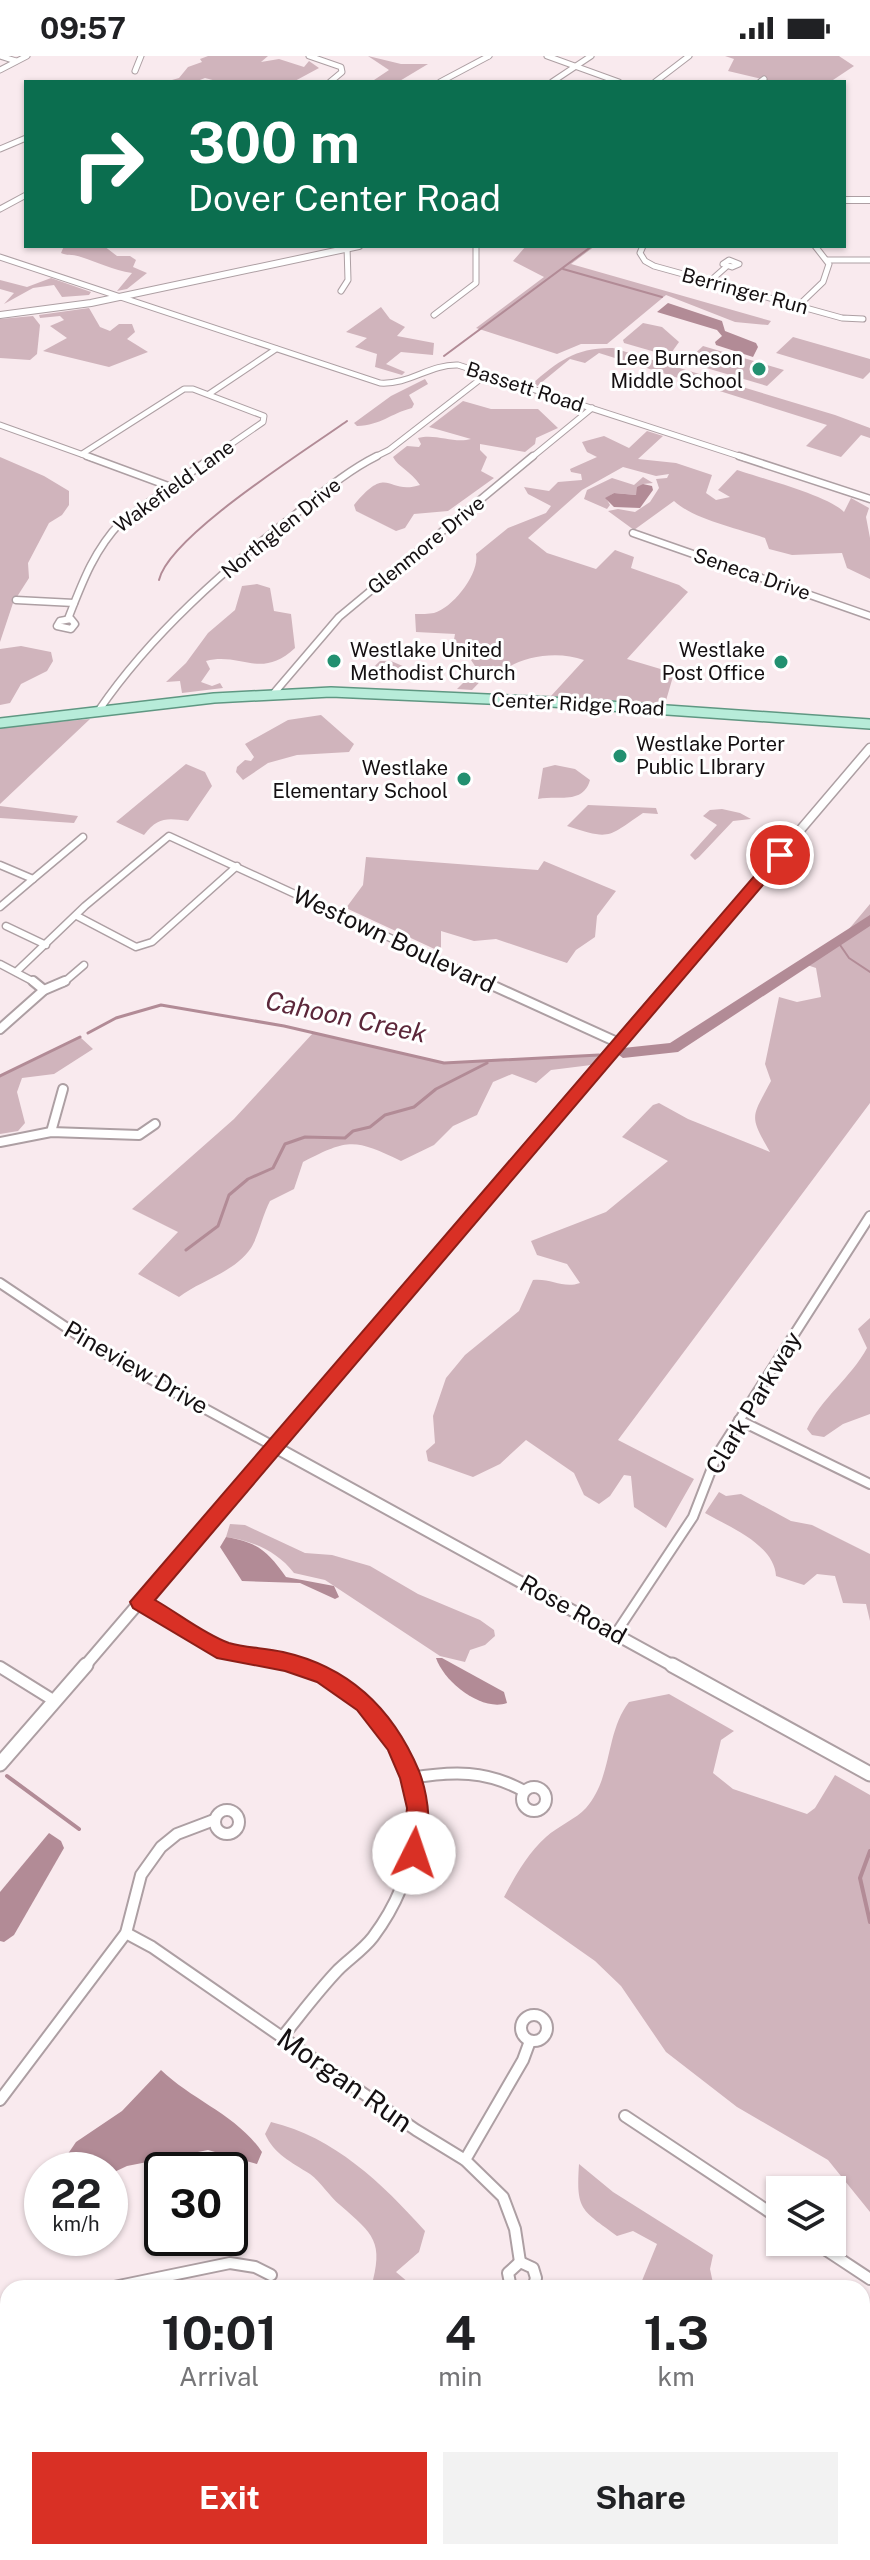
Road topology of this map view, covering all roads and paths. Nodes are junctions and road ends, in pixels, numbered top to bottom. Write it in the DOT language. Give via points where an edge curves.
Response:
graph roads {
  1 [pos="0,56"];
  2 [pos="27,56"];
  3 [pos="141,56"];
  4 [pos="309,56"];
  5 [pos="489,56"];
  6 [pos="547,56"];
  7 [pos="591,56"];
  8 [pos="689,56"];
  9 [pos="17,61"];
  10 [pos="577,65"];
  11 [pos="0,70"];
  12 [pos="135,71"];
  13 [pos="332,80"];
  14 [pos="444,80"];
  15 [pos="555,80"];
  16 [pos="614,80"];
  17 [pos="658,80"];
  18 [pos="24,139"];
  19 [pos="0,149"];
  20 [pos="24,196"];
  21 [pos="846,200"];
  22 [pos="870,200"];
  23 [pos="0,209"];
  24 [pos="340,248"];
  25 [pos="344,248"];
  26 [pos="475,248"];
  27 [pos="642,248"];
  28 [pos="817,248"];
  29 [pos="0,257"];
  30 [pos="827,260"];
  31 [pos="870,260"];
  32 [pos="726,267"];
  33 [pos="709,282"];
  34 [pos="341,291"];
  35 [pos="120,297"];
  36 [pos="798,306"];
  37 [pos="0,313"];
  38 [pos="434,315"];
  39 [pos="863,319"];
  40 [pos="276,349"];
  41 [pos="487,374"];
  42 [pos="209,394"];
  43 [pos="592,408"];
  44 [pos="0,425"];
  45 [pos="82,454"];
  46 [pos="171,487"];
  47 [pos="870,499"];
  48 [pos="633,533"];
  49 [pos="16,600"];
  50 [pos="74,603"];
  51 [pos="870,616"];
  52 [pos="68,619"];
  53 [pos="274,693"];
  54 [pos="99,710"];
  55 [pos="0,723"];
  56 [pos="870,724"];
  57 [pos="870,748"];
  58 [pos="83,837"];
  59 [pos="0,865"];
  60 [pos="237,866"];
  61 [pos="33,879"];
  62 [pos="0,907"];
  63 [pos="77,916"];
  64 [pos="6,926"];
  65 [pos="46,945"];
  66 [pos="0,964"];
  67 [pos="84,965"];
  68 [pos="16,972"];
  69 [pos="44,990"];
  70 [pos="4,1020"];
  71 [pos="0,1029"];
  72 [pos="619,1043"];
  73 [pos="63,1089"];
  74 [pos="155,1124"];
  75 [pos="51,1132"];
  76 [pos="0,1142"];
  77 [pos="870,1216"];
  78 [pos="0,1283"];
  79 [pos="739,1420"];
  80 [pos="275,1447"];
  81 [pos="870,1484"];
  82 [pos="140,1602"];
  83 [pos="616,1633"];
  84 [pos="0,1667"];
  85 [pos="53,1700"];
  86 [pos="0,1764"];
  87 [pos="870,1774"];
  88 [pos="411,1778"];
  89 [pos="524,1791"];
  90 [pos="214,1820"];
  91 [pos="126,1933"];
  92 [pos="283,2036"];
  93 [pos="530,2041"];
  94 [pos="0,2100"];
  95 [pos="625,2116"];
  96 [pos="465,2160"];
  97 [pos="766,2210"];
  98 [pos="835,2256"];
  99 [pos="520,2262"];
  100 [pos="271,2275"];
  101 [pos="870,2279"];
  102 [pos="139,2280"];
  103 [pos="509,2280"];
  104 [pos="535,2280"];
  1 -- 9 [label="street"];
  2 -- 9 [label="street"];
  3 -- 12 [label="street"];
  4 -- 13 [label="street" via="341,67"];
  5 -- 14 [label="street"];
  6 -- 10 [label="street"];
  7 -- 10 [label="street"];
  8 -- 17 [label="street"];
  9 -- 11 [label="street"];
  10 -- 15 [label="street"];
  10 -- 16 [label="street"];
  18 -- 19 [label="street"];
  20 -- 23 [label="street"];
  21 -- 22 [label="main road"];
  24 -- 35 [label="main road"];
  25 -- 34 [label="street" via="348,280"];
  26 -- 38 [label="street" via="476,283"];
  27 -- 33 [label="street, Berringer Run" via="645,261"];
  28 -- 30 [label="street"];
  29 -- 35 [label="street, Bassett Road"];
  30 -- 31 [label="street"];
  30 -- 36 [label="street" via="823,282"];
  32 -- 33 [label="street"];
  33 -- 36 [label="street, Berringer Run"];
  35 -- 37 [label="main road"];
  35 -- 40 [label="street, Bassett Road"];
  36 -- 39 [label="street, Berringer Run"];
  40 -- 41 [label="street, Bassett Road" via="392,385 441,364"];
  40 -- 42 [label="street"];
  41 -- 43 [label="street, Bassett Road"];
  41 -- 54 [label="street, Northglen Drive" via="243,555 157,640"];
  42 -- 45 [label="street" via="193,389 176,392"];
  42 -- 46 [label="street, Wakefield Lane" via="259,412 263,422"];
  43 -- 47 [label="street, Bassett Road"];
  43 -- 53 [label="street, Glenmore Drive" via="339,617"];
  44 -- 45 [label="street"];
  45 -- 46 [label="street"];
  46 -- 50 [label="street, Wakefield Lane" via="104,538"];
  48 -- 51 [label="street, Seneca Drive"];
  49 -- 50 [label="street"];
  50 -- 52 [label="street, Wakefield Lane"];
  53 -- 54 [label="main road, Center Ridge Road"];
  53 -- 56 [label="main road, Center Ridge Road" via="538,701"];
  54 -- 55 [label="main road, Center Ridge Road"];
  57 -- 72 [label="street"];
  58 -- 61 [label="street"];
  59 -- 61 [label="street"];
  60 -- 63 [label="street, Westown Boulevard" via="169,836"];
  60 -- 63 [label="street" via="143,947"];
  60 -- 72 [label="street, Westown Boulevard"];
  61 -- 62 [label="street"];
  63 -- 65 [label="street"];
  64 -- 65 [label="street"];
  65 -- 68 [label="street"];
  66 -- 68 [label="street"];
  67 -- 69 [label="street" via="60,985"];
  68 -- 69 [label="street"];
  69 -- 70 [label="street"];
  70 -- 71 [label="street"];
  72 -- 80 [label="street"];
  73 -- 75 [label="street"];
  74 -- 75 [label="street" via="139,1135"];
  75 -- 76 [label="street"];
  77 -- 79 [label="street, Clark Parkway"];
  78 -- 80 [label="street, Pineview Drive" via="112,1358"];
  79 -- 81 [label="street"];
  79 -- 83 [label="street, Clark Parkway" via="717,1455 693,1517"];
  80 -- 82 [label="street"];
  80 -- 83 [label="street, Rose Road"];
  82 -- 85 [label="street"];
  82 -- 88 [label="street" via="224,1651 292,1663 343,1686 379,1718"];
  83 -- 87 [label="street, Rose Road"];
  84 -- 85 [label="street"];
  85 -- 86 [label="street"];
  88 -- 89 [label="street" via="475,1771"];
  88 -- 92 [label="street" via="417,1808 414,1853 404,1885 372,1938"];
  90 -- 91 [label="street" via="177,1834 161,1847 141,1875"];
  91 -- 92 [label="street, Morgan Run"];
  91 -- 94 [label="street"];
  92 -- 96 [label="street, Morgan Run"];
  93 -- 96 [label="street"];
  95 -- 97 [label="street"];
  96 -- 99 [label="street, Morgan Run" via="503,2197"];
  98 -- 101 [label="street"];
  99 -- 103 [label="street, Morgan Run" via="508,2273"];
  99 -- 104 [label="street, Morgan Run" via="533,2268"];
  100 -- 102 [label="street" via="230,2263"];
}
